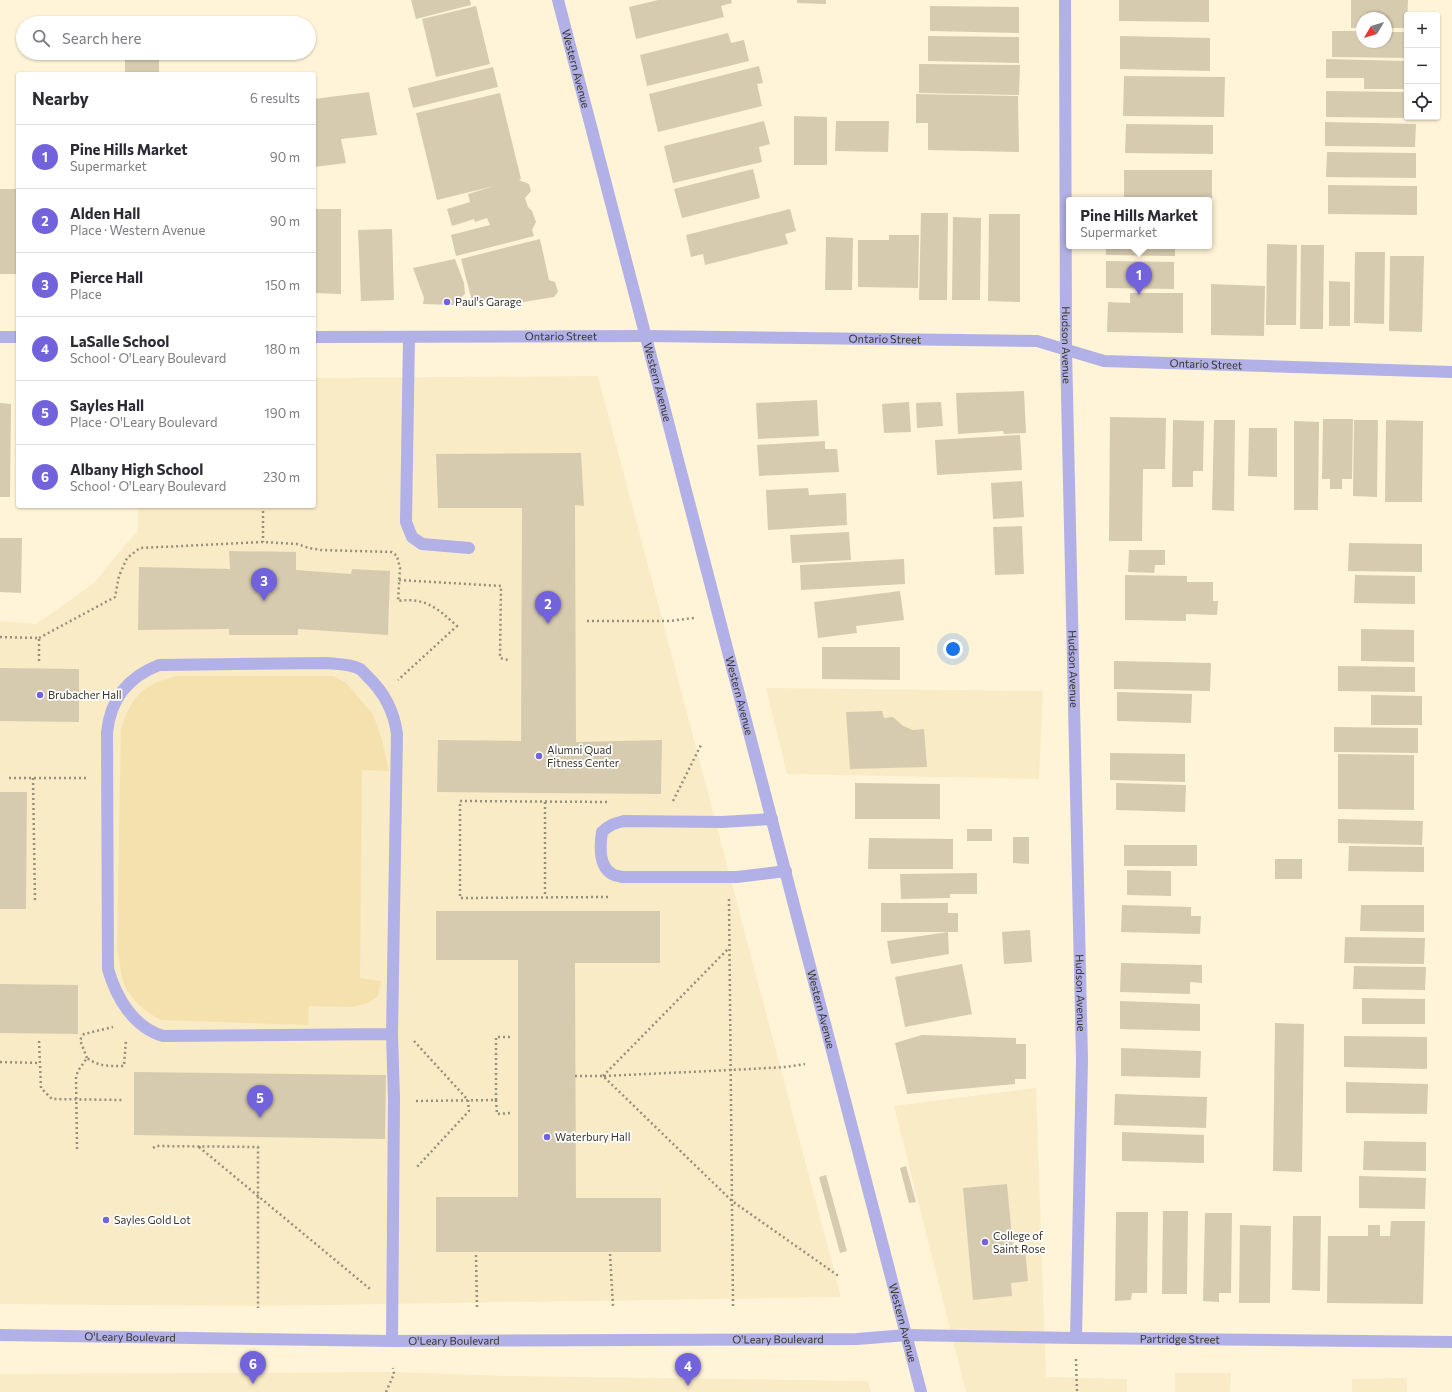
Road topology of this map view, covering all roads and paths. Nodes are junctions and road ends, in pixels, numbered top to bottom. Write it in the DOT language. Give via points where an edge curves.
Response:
graph roads {
  1 [pos="558,0"];
  2 [pos="1065,0"];
  3 [pos="409,336"];
  4 [pos="646,336"];
  5 [pos="0,337"];
  6 [pos="16,337"];
  7 [pos="316,337"];
  8 [pos="1066,349"];
  9 [pos="1452,372"];
  10 [pos="263,508"];
  11 [pos="263,542"];
  12 [pos="468,548"];
  13 [pos="399,580"];
  14 [pos="694,618"];
  15 [pos="587,622"];
  16 [pos="0,636"];
  17 [pos="39,638"];
  18 [pos="508,660"];
  19 [pos="39,662"];
  20 [pos="382,694"];
  21 [pos="702,743"];
  22 [pos="9,778"];
  23 [pos="34,778"];
  24 [pos="108,778"];
  25 [pos="545,802"];
  26 [pos="609,802"];
  27 [pos="680,803"];
  28 [pos="772,819"];
  29 [pos="786,871"];
  30 [pos="729,896"];
  31 [pos="545,897"];
  32 [pos="609,897"];
  33 [pos="35,902"];
  34 [pos="729,948"];
  35 [pos="129,1011"];
  36 [pos="392,1034"];
  37 [pos="513,1037"];
  38 [pos="39,1041"];
  39 [pos="87,1058"];
  40 [pos="0,1062"];
  41 [pos="40,1063"];
  42 [pos="805,1064"];
  43 [pos="731,1070"];
  44 [pos="575,1076"];
  45 [pos="603,1076"];
  46 [pos="77,1100"];
  47 [pos="122,1100"];
  48 [pos="468,1100"];
  49 [pos="496,1100"];
  50 [pos="414,1101"];
  51 [pos="511,1113"];
  52 [pos="198,1146"];
  53 [pos="153,1148"];
  54 [pos="77,1149"];
  55 [pos="414,1162"];
  56 [pos="258,1197"];
  57 [pos="732,1201"];
  58 [pos="610,1254"];
  59 [pos="476,1255"];
  60 [pos="840,1277"];
  61 [pos="613,1306"];
  62 [pos="733,1306"];
  63 [pos="392,1307"];
  64 [pos="477,1307"];
  65 [pos="258,1308"];
  66 [pos="0,1335"];
  67 [pos="907,1335"];
  68 [pos="1076,1338"];
  69 [pos="392,1341"];
  70 [pos="1452,1342"];
  71 [pos="393,1368"];
  72 [pos="386,1392"];
  73 [pos="921,1392"];
  74 [pos="1077,1392"];
  1 -- 4 [label="street, Western Avenue"];
  2 -- 8 [label="street, Hudson Avenue"];
  3 -- 4 [label="street, Ontario Street"];
  3 -- 7 [label="street, Ontario Street"];
  3 -- 12 [label="street" via="406,522 412,537 422,544"];
  4 -- 8 [label="street, Ontario Street" via="1037,341"];
  4 -- 28 [label="street, Western Avenue"];
  5 -- 6 [label="street"];
  8 -- 9 [label="street, Ontario Street" via="1104,361"];
  8 -- 68 [label="street, Hudson Avenue" via="1082,1060"];
  10 -- 11 [label="path"];
  11 -- 13 [label="path" via="296,544 321,550 392,552 397,556"];
  11 -- 17 [label="path" via="140,548 127,558 119,576 115,597"];
  13 -- 18 [label="path" via="501,586 500,658"];
  13 -- 20 [label="path" via="398,601 410,599 421,602 437,609 457,626"];
  14 -- 15 [label="path" via="669,621"];
  16 -- 17 [label="path"];
  17 -- 19 [label="path"];
  20 -- 24 [label="street" via="360,669 350,666 326,663 159,664 127,684 113,706 108,719 107,733"];
  20 -- 36 [label="street" via="390,706 397,734"];
  21 -- 27 [label="path" via="672,803"];
  22 -- 23 [label="path"];
  23 -- 24 [label="path"];
  23 -- 33 [label="path"];
  24 -- 35 [label="street" via="108,969 119,997"];
  25 -- 26 [label="path"];
  25 -- 31 [label="path"];
  25 -- 31 [label="path" via="460,802 460,898"];
  28 -- 29 [label="street, Western Avenue"];
  28 -- 29 [label="street" via="615,823 602,832 601,857 611,874 622,877 737,877"];
  29 -- 67 [label="street, Western Avenue"];
  30 -- 34 [label="path"];
  31 -- 32 [label="path"];
  34 -- 43 [label="path"];
  34 -- 45 [label="path"];
  35 -- 36 [label="street" via="154,1033 163,1036"];
  35 -- 39 [label="path" via="113,1027 84,1034 80,1040"];
  35 -- 39 [label="path" via="124,1066 104,1067"];
  36 -- 48 [label="path" via="407,1033"];
  36 -- 63 [label="street"];
  37 -- 49 [label="path" via="496,1037"];
  38 -- 41 [label="path"];
  39 -- 46 [label="path" via="76,1077"];
  40 -- 41 [label="path"];
  41 -- 46 [label="path" via="41,1088 46,1094 52,1099"];
  42 -- 43 [label="path"];
  43 -- 45 [label="path"];
  43 -- 57 [label="path"];
  44 -- 45 [label="path"];
  45 -- 57 [label="path"];
  46 -- 47 [label="path"];
  46 -- 54 [label="path"];
  48 -- 49 [label="path"];
  48 -- 50 [label="path"];
  48 -- 55 [label="path" via="469,1111 414,1170"];
  49 -- 51 [label="path" via="497,1114"];
  52 -- 53 [label="path"];
  52 -- 56 [label="path"];
  52 -- 56 [label="path" via="258,1147"];
  56 -- 63 [label="path"];
  56 -- 65 [label="path"];
  57 -- 60 [label="path"];
  57 -- 62 [label="path"];
  58 -- 61 [label="path"];
  59 -- 64 [label="path"];
  63 -- 69 [label="street"];
  66 -- 69 [label="street, O'Leary Boulevard"];
  67 -- 68 [label="street, Partridge Street"];
  67 -- 69 [label="street, O'Leary Boulevard" via="857,1339"];
  67 -- 73 [label="street, Western Avenue"];
  68 -- 70 [label="street, Partridge Street"];
  68 -- 74 [label="path"];
  71 -- 72 [label="path" via="394,1374"];
}
